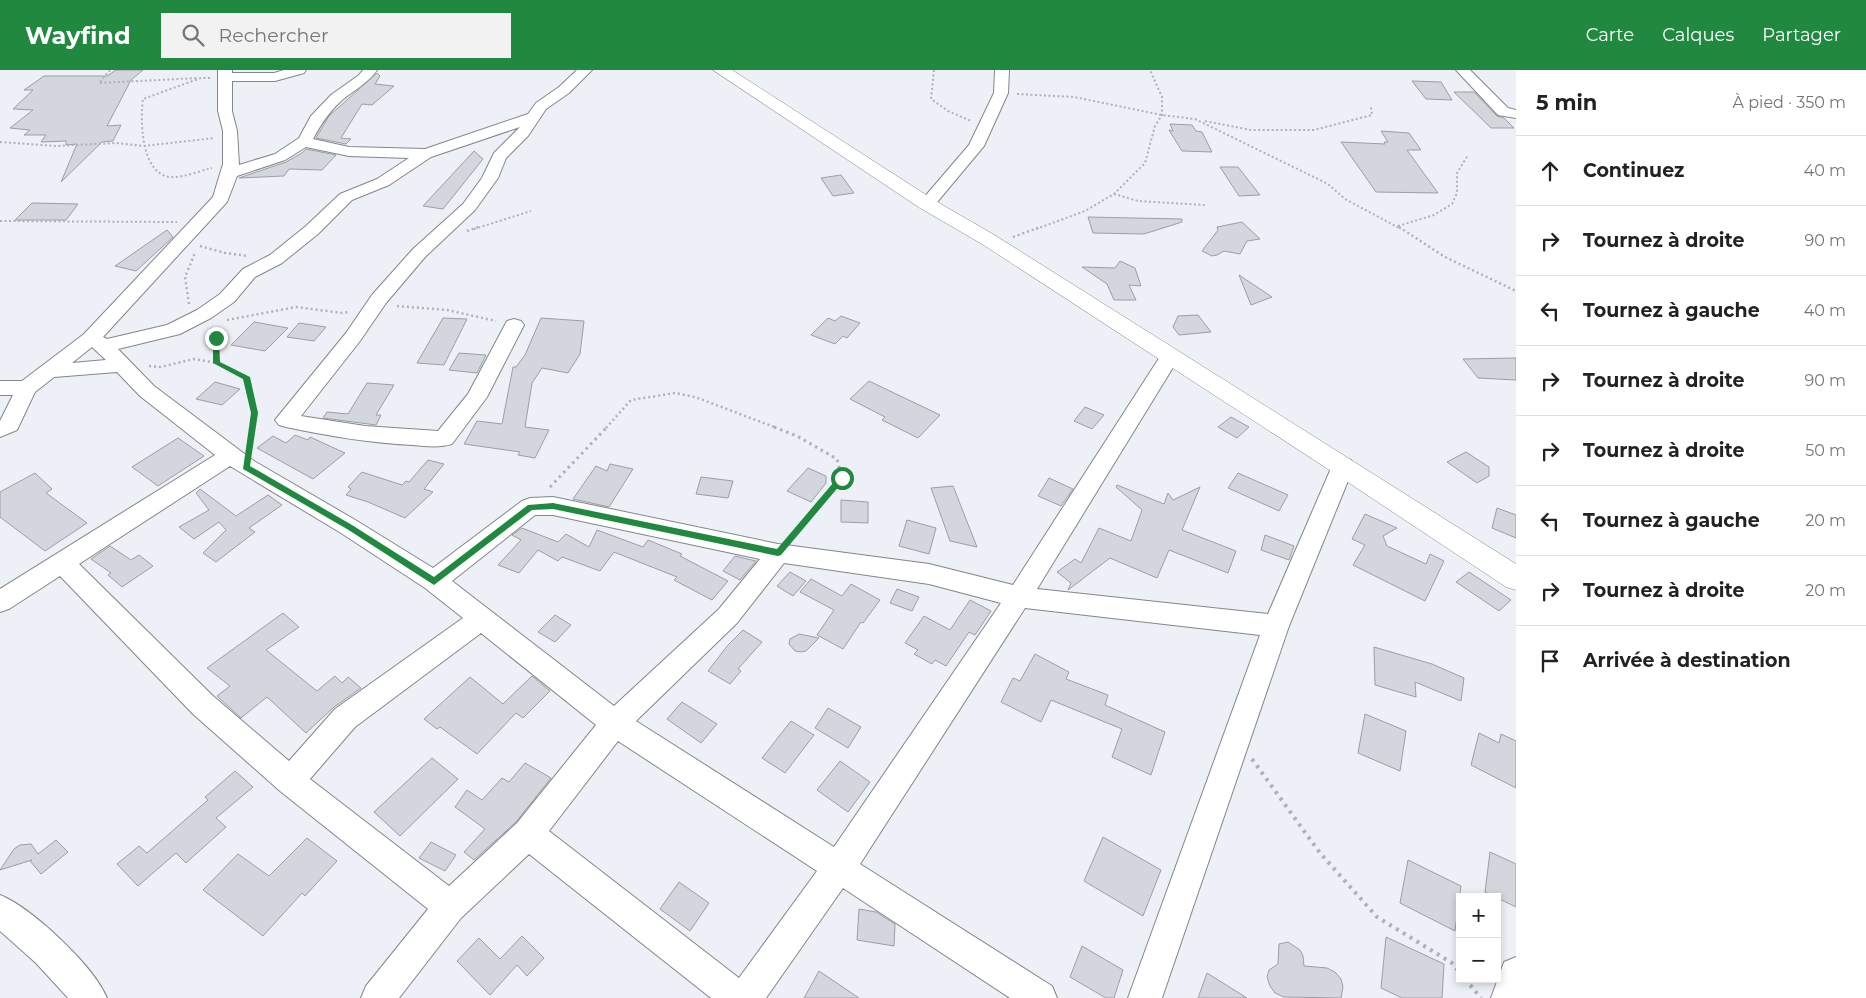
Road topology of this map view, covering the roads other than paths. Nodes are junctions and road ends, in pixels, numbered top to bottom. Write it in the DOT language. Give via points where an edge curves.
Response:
graph roads {
  1 [pos="298,70"];
  2 [pos="370,70"];
  3 [pos="585,70"];
  4 [pos="721,70"];
  5 [pos="1002,70"];
  6 [pos="1463,70"];
  7 [pos="225,73"];
  8 [pos="1510,113"];
  9 [pos="531,118"];
  10 [pos="1516,120"];
  11 [pos="305,141"];
  12 [pos="426,154"];
  13 [pos="230,169"];
  14 [pos="927,204"];
  15 [pos="514,325"];
  16 [pos="105,350"];
  17 [pos="1170,356"];
  18 [pos="48,371"];
  19 [pos="0,388"];
  20 [pos="27,388"];
  21 [pos="0,430"];
  22 [pos="239,461"];
  23 [pos="1344,466"];
  24 [pos="778,553"];
  25 [pos="61,562"];
  26 [pos="1516,579"];
  27 [pos="434,581"];
  28 [pos="1019,597"];
  29 [pos="0,602"];
  30 [pos="482,618"];
  31 [pos="1276,626"];
  32 [pos="615,724"];
  33 [pos="290,781"];
  34 [pos="528,834"];
  35 [pos="838,869"];
  36 [pos="450,907"];
  37 [pos="0,911"];
  38 [pos="1516,974"];
  39 [pos="90,998"];
  40 [pos="378,998"];
  41 [pos="738,998"];
  42 [pos="745,998"];
  43 [pos="1040,998"];
  44 [pos="1145,998"];
  45 [pos="1508,998"];
  1 -- 7 [label="street" via="275,77"];
  2 -- 11 [label="street" via="316,119"];
  3 -- 9 [label="street"];
  4 -- 14 [label="main road"];
  5 -- 14 [label="street" via="1001,93 976,146"];
  6 -- 8 [label="street"];
  7 -- 13 [label="street"];
  8 -- 10 [label="street"];
  9 -- 12 [label="street"];
  9 -- 15 [label="street" via="523,133 499,156 490,178 469,207 419,253 379,299 353,337 286,420 408,439 444,439 477,397"];
  11 -- 12 [label="street" via="339,151"];
  11 -- 13 [label="street" via="280,157"];
  12 -- 16 [label="street" via="383,182 346,198 276,259 249,273 227,298 204,314 173,330"];
  13 -- 16 [label="street" via="221,199 196,227"];
  14 -- 17 [label="main road"];
  16 -- 18 [label="street"];
  16 -- 18 [label="street"];
  16 -- 22 [label="street" via="147,391"];
  17 -- 23 [label="main road"];
  17 -- 28 [label="street"];
  18 -- 20 [label="street"];
  19 -- 20 [label="street"];
  20 -- 21 [label="street" via="8,425"];
  22 -- 25 [label="street"];
  22 -- 27 [label="street"];
  23 -- 26 [label="main road"];
  23 -- 31 [label="street"];
  24 -- 27 [label="street" via="553,506 530,507"];
  24 -- 28 [label="street" via="929,574"];
  24 -- 32 [label="street" via="728,616"];
  25 -- 29 [label="street"];
  25 -- 33 [label="street" via="203,704"];
  27 -- 30 [label="street"];
  28 -- 31 [label="street"];
  28 -- 35 [label="street"];
  30 -- 32 [label="street"];
  30 -- 33 [label="street" via="345,718"];
  31 -- 44 [label="street"];
  32 -- 34 [label="street"];
  32 -- 35 [label="street"];
  33 -- 36 [label="street"];
  34 -- 36 [label="street"];
  34 -- 41 [label="street"];
  35 -- 42 [label="street"];
  35 -- 43 [label="street"];
  36 -- 40 [label="street"];
  37 -- 39 [label="street" via="27,931"];
  38 -- 45 [label="street"];
}
